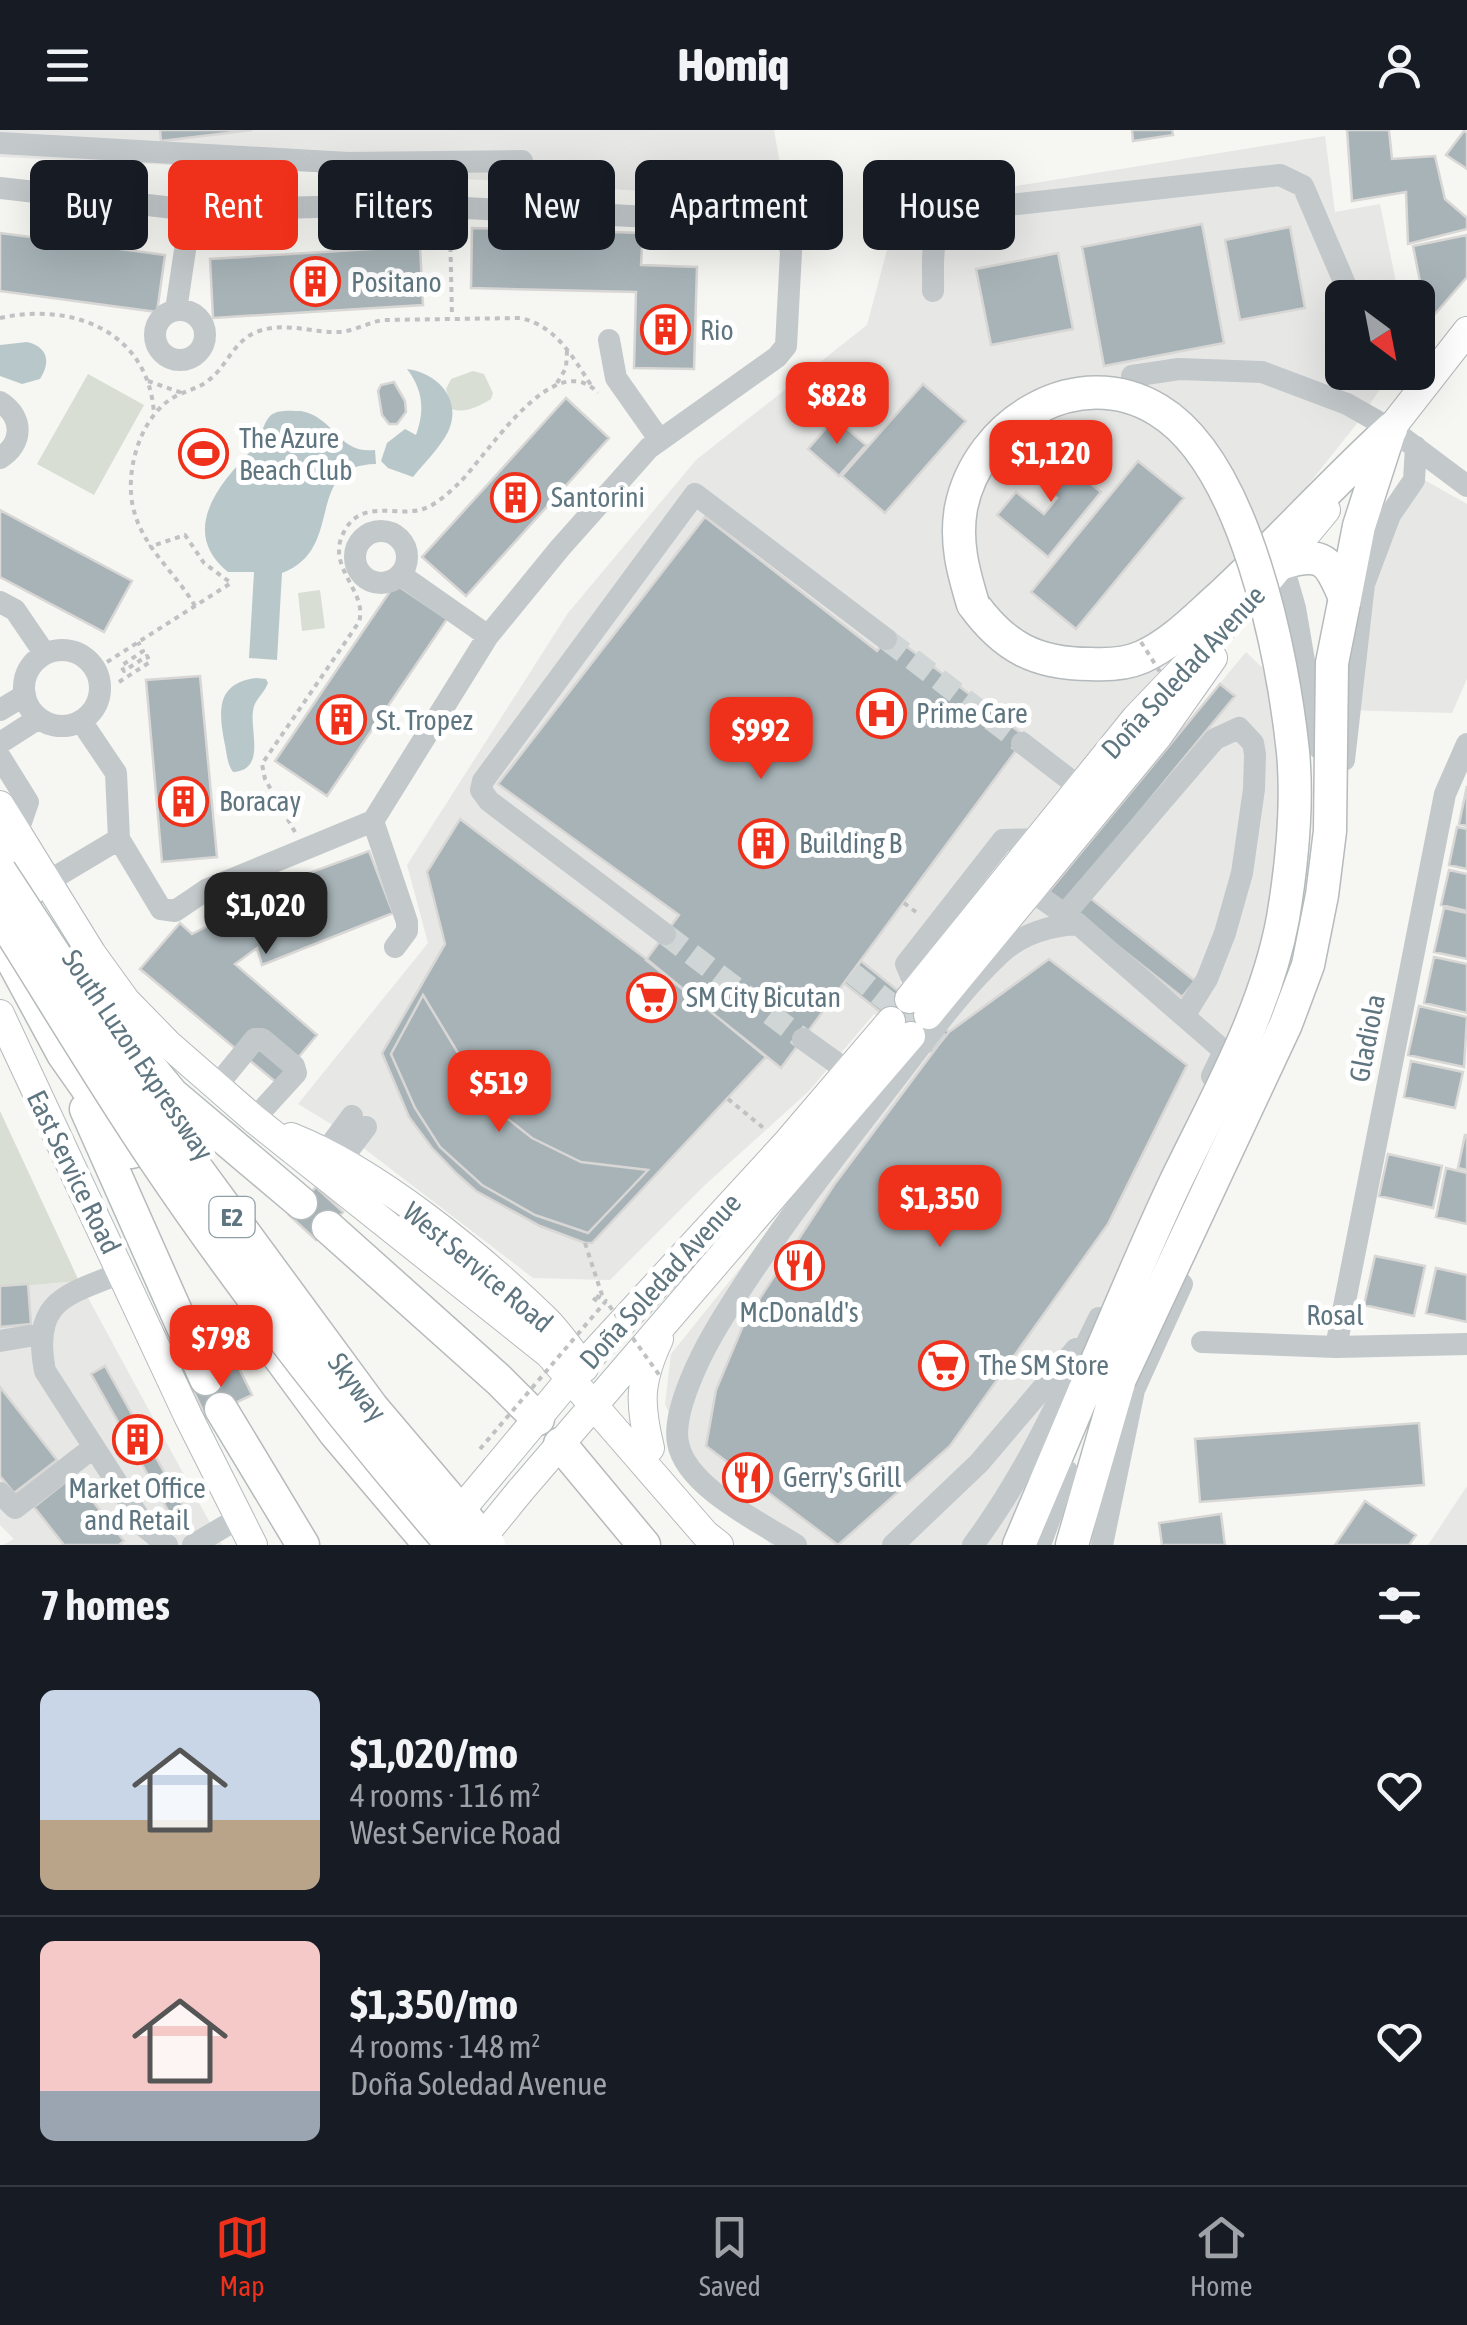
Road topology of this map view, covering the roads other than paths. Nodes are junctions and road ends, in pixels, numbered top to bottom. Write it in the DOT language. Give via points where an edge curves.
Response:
graph roads {
  1 [pos="0,142"];
  2 [pos="488,161"];
  3 [pos="0,188"];
  4 [pos="168,207"];
  5 [pos="298,207"];
  6 [pos="186,250"];
  7 [pos="1343,280"];
  8 [pos="933,291"];
  9 [pos="176,310"];
  10 [pos="1467,331"];
  11 [pos="609,340"];
  12 [pos="1435,361"];
  13 [pos="1132,376"];
  14 [pos="1418,390"];
  15 [pos="0,402"];
  16 [pos="660,438"];
  17 [pos="1403,438"];
  18 [pos="0,458"];
  19 [pos="1467,486"];
  20 [pos="1273,565"];
  21 [pos="401,575"];
  22 [pos="1344,600"];
  23 [pos="0,602"];
  24 [pos="488,636"];
  25 [pos="886,639"];
  26 [pos="44,654"];
  27 [pos="24,695"];
  28 [pos="0,710"];
  29 [pos="39,718"];
  30 [pos="82,720"];
  31 [pos="0,743"];
  32 [pos="1022,743"];
  33 [pos="1467,744"];
  34 [pos="0,758"];
  35 [pos="1080,786"];
  36 [pos="1341,788"];
  37 [pos="1102,804"];
  38 [pos="0,805"];
  39 [pos="373,820"];
  40 [pos="9,839"];
  41 [pos="120,840"];
  42 [pos="0,871"];
  43 [pos="48,882"];
  44 [pos="1029,889"];
  45 [pos="45,916"];
  46 [pos="1071,920"];
  47 [pos="1,932"];
  48 [pos="665,934"];
  49 [pos="996,945"];
  50 [pos="395,947"];
  51 [pos="964,983"];
  52 [pos="911,1012"];
  53 [pos="0,1014"];
  54 [pos="1184,1016"];
  55 [pos="122,1033"];
  56 [pos="803,1038"];
  57 [pos="1224,1051"];
  58 [pos="63,1054"];
  59 [pos="1250,1069"];
  60 [pos="848,1072"];
  61 [pos="216,1088"];
  62 [pos="359,1121"];
  63 [pos="258,1123"];
  64 [pos="333,1156"];
  65 [pos="821,1175"];
  66 [pos="301,1203"];
  67 [pos="768,1203"];
  68 [pos="328,1228"];
  69 [pos="123,1272"];
  70 [pos="670,1314"];
  71 [pos="1094,1327"];
  72 [pos="42,1334"];
  73 [pos="1119,1338"];
  74 [pos="0,1341"];
  75 [pos="1202,1342"];
  76 [pos="1467,1344"];
  77 [pos="1336,1346"];
  78 [pos="1113,1367"];
  79 [pos="576,1372"];
  80 [pos="206,1379"];
  81 [pos="597,1399"];
  82 [pos="221,1409"];
  83 [pos="538,1419"];
  84 [pos="560,1444"];
  85 [pos="94,1448"];
  86 [pos="650,1448"];
  87 [pos="0,1492"];
  88 [pos="239,1518"];
  89 [pos="167,1545"];
  90 [pos="193,1545"];
  91 [pos="253,1545"];
  92 [pos="303,1545"];
  93 [pos="431,1545"];
  94 [pos="452,1545"];
  95 [pos="476,1545"];
  96 [pos="489,1545"];
  97 [pos="504,1545"];
  98 [pos="644,1545"];
  99 [pos="720,1545"];
  100 [pos="735,1545"];
  101 [pos="796,1545"];
  102 [pos="893,1545"];
  103 [pos="973,1545"];
  104 [pos="1019,1545"];
  105 [pos="1040,1545"];
  106 [pos="1056,1545"];
  107 [pos="1070,1545"];
  108 [pos="1102,1545"];
  1 -- 2 [label="street" via="348,163"];
  3 -- 4 [label="street"];
  5 -- 16 [label="street" via="403,205 774,222 792,252 786,346"];
  6 -- 9 [label="street"];
  7 -- 8 [label="street" via="1303,186 1280,175 964,210 940,226 935,238"];
  10 -- 12 [label="main road"];
  11 -- 16 [label="street" via="616,378"];
  13 -- 17 [label="street" via="1179,368 1262,372 1347,404"];
  14 -- 17 [label="main road"];
  15 -- 18 [label="street" via="14,414 18,434"];
  16 -- 24 [label="street"];
  17 -- 19 [label="street"];
  17 -- 20 [label="highway" via="1328,488"];
  17 -- 22 [label="highway" via="1359,526"];
  17 -- 36 [label="street" via="1414,480 1390,514 1364,584"];
  20 -- 22 [label="highway" via="1322,559"];
  20 -- 35 [label="main road, Doña Soledad Avenue"];
  20 -- 37 [label="main road, Doña Soledad Avenue" via="1158,736"];
  20 -- 59 [label="street" via="1310,680 1320,756 1320,873 1295,982"];
  20 -- 104 [label="highway, bridge" via="1174,639 1140,658 1059,664 1024,652 992,630 974,604 959,561 961,507 978,462 1004,428 1034,408 1074,394 1116,395 1175,422 1202,450 1232,504 1260,586 1278,657 1293,754 1292,854 1264,990"];
  21 -- 24 [label="street"];
  22 -- 107 [label="highway, bridge" via="1332,663 1330,831 1308,965 1120,1379"];
  23 -- 26 [label="street" via="15,610"];
  24 -- 39 [label="street"];
  25 -- 48 [label="street" via="695,494 600,620 481,790"];
  26 -- 27 [label="street" via="28,671"];
  26 -- 30 [label="street" via="67,650 96,669 100,692"];
  27 -- 28 [label="street"];
  27 -- 29 [label="street"];
  29 -- 30 [label="street" via="60,726"];
  29 -- 31 [label="street"];
  30 -- 41 [label="street" via="116,773"];
  32 -- 35 [label="street"];
  33 -- 77 [label="street, Gladiola" via="1445,794"];
  34 -- 40 [label="street" via="28,802"];
  35 -- 37 [label="street"];
  35 -- 52 [label="main road, Doña Soledad Avenue"];
  37 -- 44 [label="main road, Doña Soledad Avenue"];
  38 -- 40 [label="main road, West Service Road"];
  39 -- 41 [label="street" via="206,890 175,911 161,910"];
  39 -- 50 [label="street" via="407,922"];
  40 -- 43 [label="main road, West Service Road"];
  40 -- 45 [label="highway, South Luzon Expressway / E2"];
  41 -- 43 [label="street"];
  42 -- 96 [label="highway, Skyway / E2, bridge" via="180,1146 372,1406"];
  43 -- 61 [label="main road, West Service Road" via="126,1001"];
  44 -- 46 [label="street"];
  44 -- 49 [label="main road, Doña Soledad Avenue"];
  45 -- 47 [label="street"];
  45 -- 55 [label="highway, South Luzon Expressway / E2"];
  46 -- 49 [label="street"];
  46 -- 54 [label="street"];
  46 -- 54 [label="street" via="1216,739 1239,728 1247,734 1255,754 1254,789 1239,890 1207,979"];
  47 -- 58 [label="highway, South Luzon Expressway / E2"];
  47 -- 94 [label="highway, Skyway / E2, bridge" via="242,1283 348,1424"];
  49 -- 51 [label="main road, Doña Soledad Avenue"];
  51 -- 52 [label="main road, Doña Soledad Avenue"];
  51 -- 65 [label="street"];
  52 -- 60 [label="main road, Doña Soledad Avenue"];
  52 -- 67 [label="main road, Doña Soledad Avenue"];
  53 -- 69 [label="main road, East Service Road"];
  54 -- 57 [label="street"];
  55 -- 66 [label="highway" via="172,1094"];
  55 -- 97 [label="highway, South Luzon Expressway / E2" via="381,1396"];
  56 -- 60 [label="street"];
  57 -- 59 [label="street"];
  57 -- 71 [label="street"];
  58 -- 80 [label="highway"];
  58 -- 93 [label="highway, South Luzon Expressway / E2" via="323,1417"];
  59 -- 73 [label="street"];
  59 -- 108 [label="street" via="1261,1109 1134,1390"];
  60 -- 79 [label="main road, Doña Soledad Avenue"];
  61 -- 63 [label="main road, West Service Road"];
  61 -- 63 [label="street" via="255,1039 262,1039 296,1073"];
  62 -- 64 [label="street"];
  63 -- 64 [label="main road, West Service Road"];
  63 -- 79 [label="main road, West Service Road"];
  64 -- 79 [label="main road, West Service Road" via="438,1227 548,1322"];
  65 -- 67 [label="street"];
  65 -- 101 [label="street" via="716,1330 684,1400 677,1435 688,1470"];
  67 -- 70 [label="main road, Doña Soledad Avenue"];
  68 -- 83 [label="highway"];
  69 -- 72 [label="street" via="60,1299"];
  69 -- 88 [label="main road, East Service Road"];
  70 -- 81 [label="main road, Doña Soledad Avenue"];
  70 -- 86 [label="main road" via="645,1368 641,1410"];
  71 -- 102 [label="street" via="979,1463"];
  71 -- 103 [label="street" via="1038,1445"];
  72 -- 74 [label="street"];
  72 -- 85 [label="street" via="45,1371"];
  73 -- 78 [label="street"];
  73 -- 105 [label="street"];
  75 -- 77 [label="street, Rosal"];
  76 -- 77 [label="street, Rosal"];
  78 -- 106 [label="street"];
  78 -- 107 [label="street"];
  79 -- 81 [label="main road, West Service Road"];
  79 -- 83 [label="main road, Doña Soledad Avenue"];
  81 -- 84 [label="main road, Doña Soledad Avenue"];
  81 -- 86 [label="main road, West Service Road"];
  81 -- 99 [label="main road, West Service Road"];
  82 -- 92 [label="highway"];
  83 -- 84 [label="main road"];
  83 -- 93 [label="main road, Doña Soledad Avenue, bridge" via="486,1460"];
  84 -- 95 [label="main road, Doña Soledad Avenue, bridge"];
  84 -- 98 [label="highway"];
  85 -- 87 [label="street" via="15,1508"];
  85 -- 89 [label="street" via="146,1528"];
  86 -- 100 [label="main road, West Service Road"];
  88 -- 90 [label="street"];
  88 -- 91 [label="main road, East Service Road"];
}
